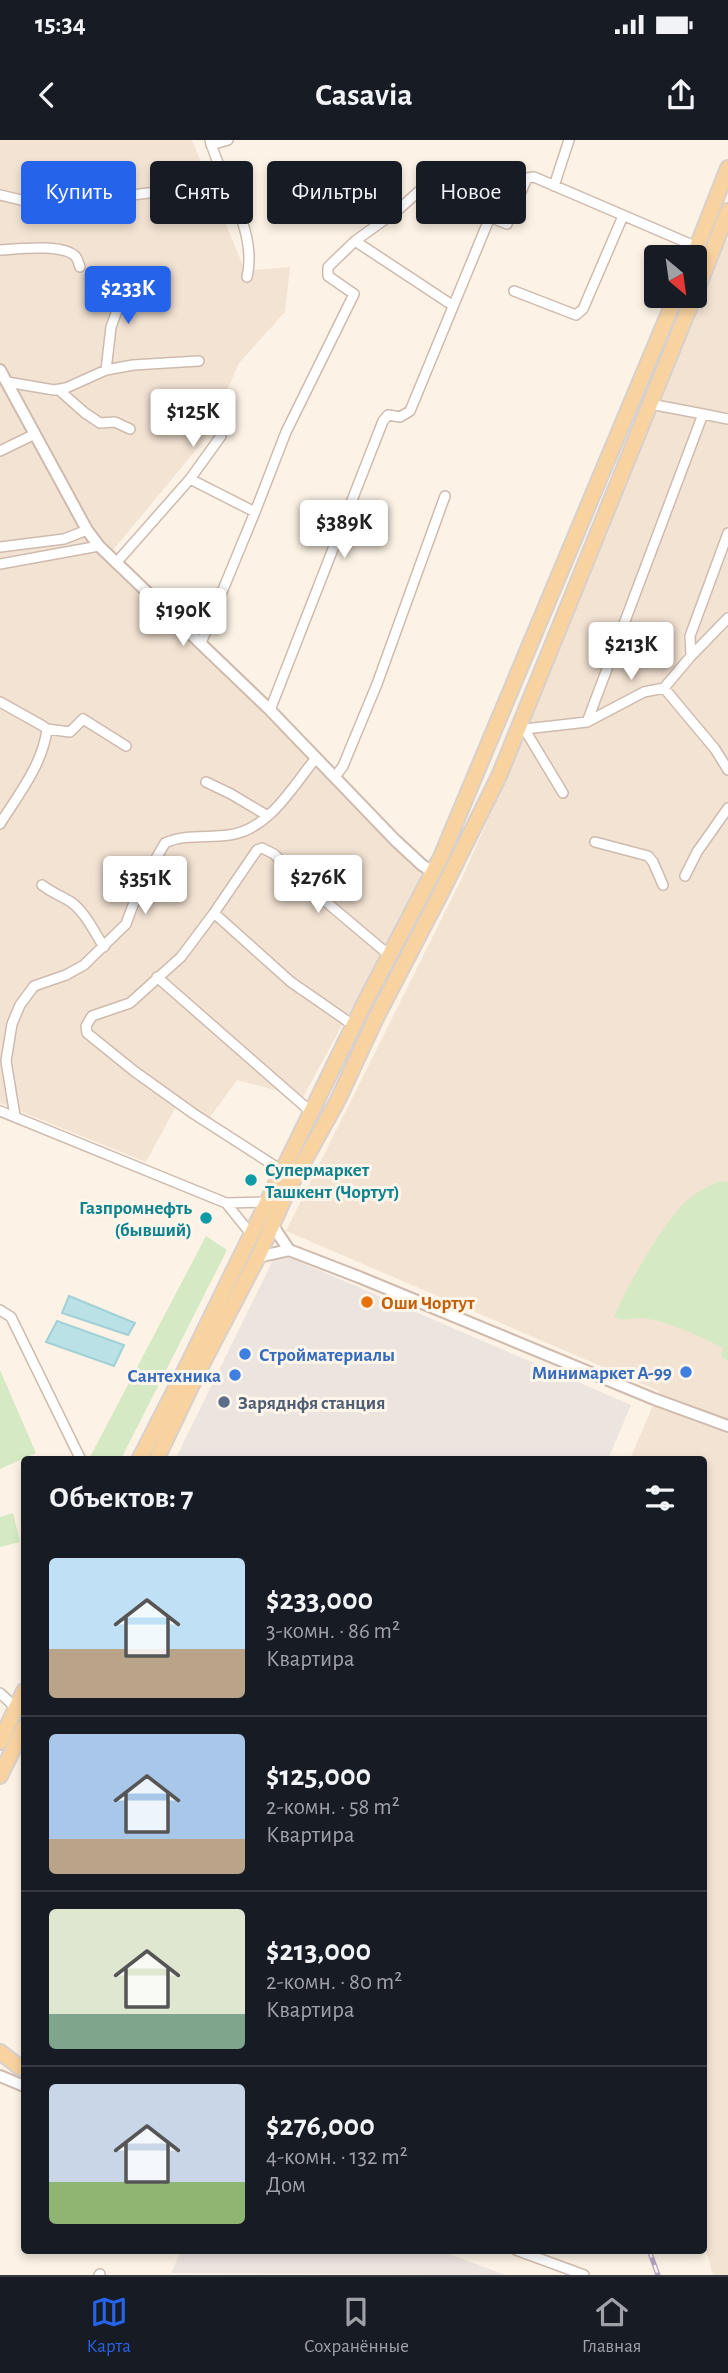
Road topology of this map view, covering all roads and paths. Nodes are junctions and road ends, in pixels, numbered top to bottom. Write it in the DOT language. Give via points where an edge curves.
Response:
graph roads {
  1 [pos="228,140"];
  2 [pos="569,140"];
  3 [pos="211,143"];
  4 [pos="217,161"];
  5 [pos="728,168"];
  6 [pos="526,180"];
  7 [pos="554,186"];
  8 [pos="150,193"];
  9 [pos="416,194"];
  10 [pos="0,195"];
  11 [pos="728,211"];
  12 [pos="624,216"];
  13 [pos="241,224"];
  14 [pos="487,224"];
  15 [pos="355,241"];
  16 [pos="680,245"];
  17 [pos="697,245"];
  18 [pos="0,250"];
  19 [pos="80,267"];
  20 [pos="707,270"];
  21 [pos="247,277"];
  22 [pos="129,278"];
  23 [pos="514,291"];
  24 [pos="452,305"];
  25 [pos="672,308"];
  26 [pos="690,308"];
  27 [pos="199,361"];
  28 [pos="0,370"];
  29 [pos="106,370"];
  30 [pos="7,382"];
  31 [pos="59,390"];
  32 [pos="650,404"];
  33 [pos="703,414"];
  34 [pos="728,419"];
  35 [pos="130,429"];
  36 [pos="35,434"];
  37 [pos="221,436"];
  38 [pos="0,451"];
  39 [pos="190,479"];
  40 [pos="445,496"];
  41 [pos="255,512"];
  42 [pos="88,530"];
  43 [pos="728,533"];
  44 [pos="99,546"];
  45 [pos="0,547"];
  46 [pos="116,563"];
  47 [pos="0,564"];
  48 [pos="728,618"];
  49 [pos="201,643"];
  50 [pos="691,656"];
  51 [pos="664,688"];
  52 [pos="0,702"];
  53 [pos="270,710"];
  54 [pos="587,722"];
  55 [pos="523,727"];
  56 [pos="47,729"];
  57 [pos="126,746"];
  58 [pos="316,758"];
  59 [pos="728,770"];
  60 [pos="335,777"];
  61 [pos="206,782"];
  62 [pos="563,793"];
  63 [pos="467,799"];
  64 [pos="484,807"];
  65 [pos="728,808"];
  66 [pos="268,816"];
  67 [pos="0,824"];
  68 [pos="594,842"];
  69 [pos="433,872"];
  70 [pos="685,876"];
  71 [pos="42,885"];
  72 [pos="663,885"];
  73 [pos="215,913"];
  74 [pos="104,947"];
  75 [pos="389,955"];
  76 [pos="157,978"];
  77 [pos="353,1025"];
  78 [pos="320,1091"];
  79 [pos="338,1100"];
  80 [pos="0,1111"];
  81 [pos="310,1111"];
  82 [pos="15,1116"];
  83 [pos="281,1170"];
  84 [pos="266,1202"];
  85 [pos="226,1203"];
  86 [pos="273,1226"];
  87 [pos="251,1234"];
  88 [pos="289,1250"];
  89 [pos="258,1257"];
  90 [pos="0,1310"];
  91 [pos="193,1367"];
  92 [pos="728,1426"];
  93 [pos="79,1456"];
  94 [pos="141,1456"];
  95 [pos="158,1456"];
  96 [pos="0,1693"];
  97 [pos="21,1697"];
  98 [pos="16,1708"];
  99 [pos="21,1733"];
  100 [pos="0,1742"];
  101 [pos="0,1776"];
  102 [pos="0,2052"];
  103 [pos="0,2061"];
  104 [pos="21,2067"];
  105 [pos="21,2067"];
  106 [pos="0,2076"];
  107 [pos="21,2085"];
  108 [pos="527,2254"];
  109 [pos="584,2275"];
  1 -- 3 [label="street"];
  2 -- 7 [label="street"];
  3 -- 4 [label="street"];
  5 -- 17 [label="main road"];
  6 -- 7 [label="street" via="534,177"];
  7 -- 12 [label="street"];
  8 -- 10 [label="street" via="99,192 46,203"];
  9 -- 15 [label="street"];
  11 -- 20 [label="main road"];
  12 -- 16 [label="street"];
  12 -- 23 [label="street" via="583,309 576,315"];
  13 -- 21 [label="street" via="249,248"];
  14 -- 24 [label="street"];
  15 -- 24 [label="street"];
  15 -- 41 [label="street" via="327,272 354,294 286,432"];
  18 -- 19 [label="street" via="68,251"];
  22 -- 29 [label="street" via="111,327"];
  24 -- 53 [label="street" via="410,411 400,417 388,415 383,421"];
  25 -- 63 [label="main road"];
  26 -- 32 [label="main road"];
  27 -- 29 [label="street"];
  28 -- 30 [label="street"];
  29 -- 31 [label="street"];
  30 -- 31 [label="street"];
  30 -- 36 [label="street"];
  31 -- 35 [label="street" via="100,423 115,422"];
  32 -- 33 [label="street"];
  32 -- 55 [label="main road"];
  33 -- 34 [label="street"];
  33 -- 54 [label="street"];
  36 -- 38 [label="street"];
  36 -- 42 [label="street"];
  37 -- 39 [label="street"];
  39 -- 41 [label="street"];
  39 -- 46 [label="street"];
  40 -- 60 [label="street" via="377,684"];
  41 -- 49 [label="street"];
  42 -- 44 [label="street"];
  42 -- 45 [label="street" via="64,539"];
  43 -- 50 [label="street" via="690,636"];
  44 -- 46 [label="street"];
  44 -- 47 [label="street"];
  46 -- 49 [label="street"];
  48 -- 50 [label="street"];
  49 -- 53 [label="street"];
  50 -- 51 [label="street"];
  51 -- 54 [label="street" via="644,692"];
  51 -- 59 [label="street"];
  52 -- 56 [label="street"];
  53 -- 58 [label="street"];
  54 -- 55 [label="street"];
  55 -- 62 [label="street"];
  55 -- 64 [label="main road"];
  56 -- 57 [label="street" via="69,732 83,719"];
  56 -- 67 [label="street" via="39,758"];
  58 -- 60 [label="street"];
  58 -- 66 [label="street"];
  60 -- 69 [label="street"];
  61 -- 66 [label="street"];
  63 -- 64 [label="main road"];
  63 -- 69 [label="main road"];
  64 -- 79 [label="main road"];
  65 -- 70 [label="street"];
  66 -- 74 [label="street" via="245,832 165,843 140,886 126,924"];
  68 -- 72 [label="street" via="648,856"];
  69 -- 75 [label="main road"];
  71 -- 74 [label="street" via="72,903"];
  73 -- 75 [label="street" via="262,848"];
  73 -- 76 [label="street" via="181,957"];
  73 -- 77 [label="street" via="290,982"];
  74 -- 82 [label="street" via="84,965 34,986 20,1005 6,1061"];
  75 -- 77 [label="main road"];
  76 -- 81 [label="street"];
  76 -- 83 [label="street" via="130,1003 92,1016 86,1026 88,1033 194,1114"];
  77 -- 78 [label="main road"];
  78 -- 79 [label="main road"];
  78 -- 81 [label="main road"];
  79 -- 86 [label="main road"];
  80 -- 82 [label="street"];
  81 -- 83 [label="main road"];
  82 -- 85 [label="street"];
  83 -- 84 [label="main road"];
  84 -- 85 [label="street"];
  84 -- 87 [label="main road"];
  85 -- 87 [label="street"];
  86 -- 88 [label="street"];
  86 -- 89 [label="main road"];
  87 -- 91 [label="main road"];
  88 -- 89 [label="street"];
  88 -- 92 [label="street"];
  89 -- 91 [label="main road"];
  90 -- 93 [label="street" via="11,1317"];
  91 -- 94 [label="main road"];
  91 -- 95 [label="main road"];
  96 -- 98 [label="street"];
  97 -- 98 [label="main road"];
  98 -- 100 [label="main road"];
  99 -- 101 [label="main road"];
  102 -- 104 [label="main road"];
  103 -- 105 [label="street"];
  106 -- 107 [label="street"];
  108 -- 109 [label="street"];
}
